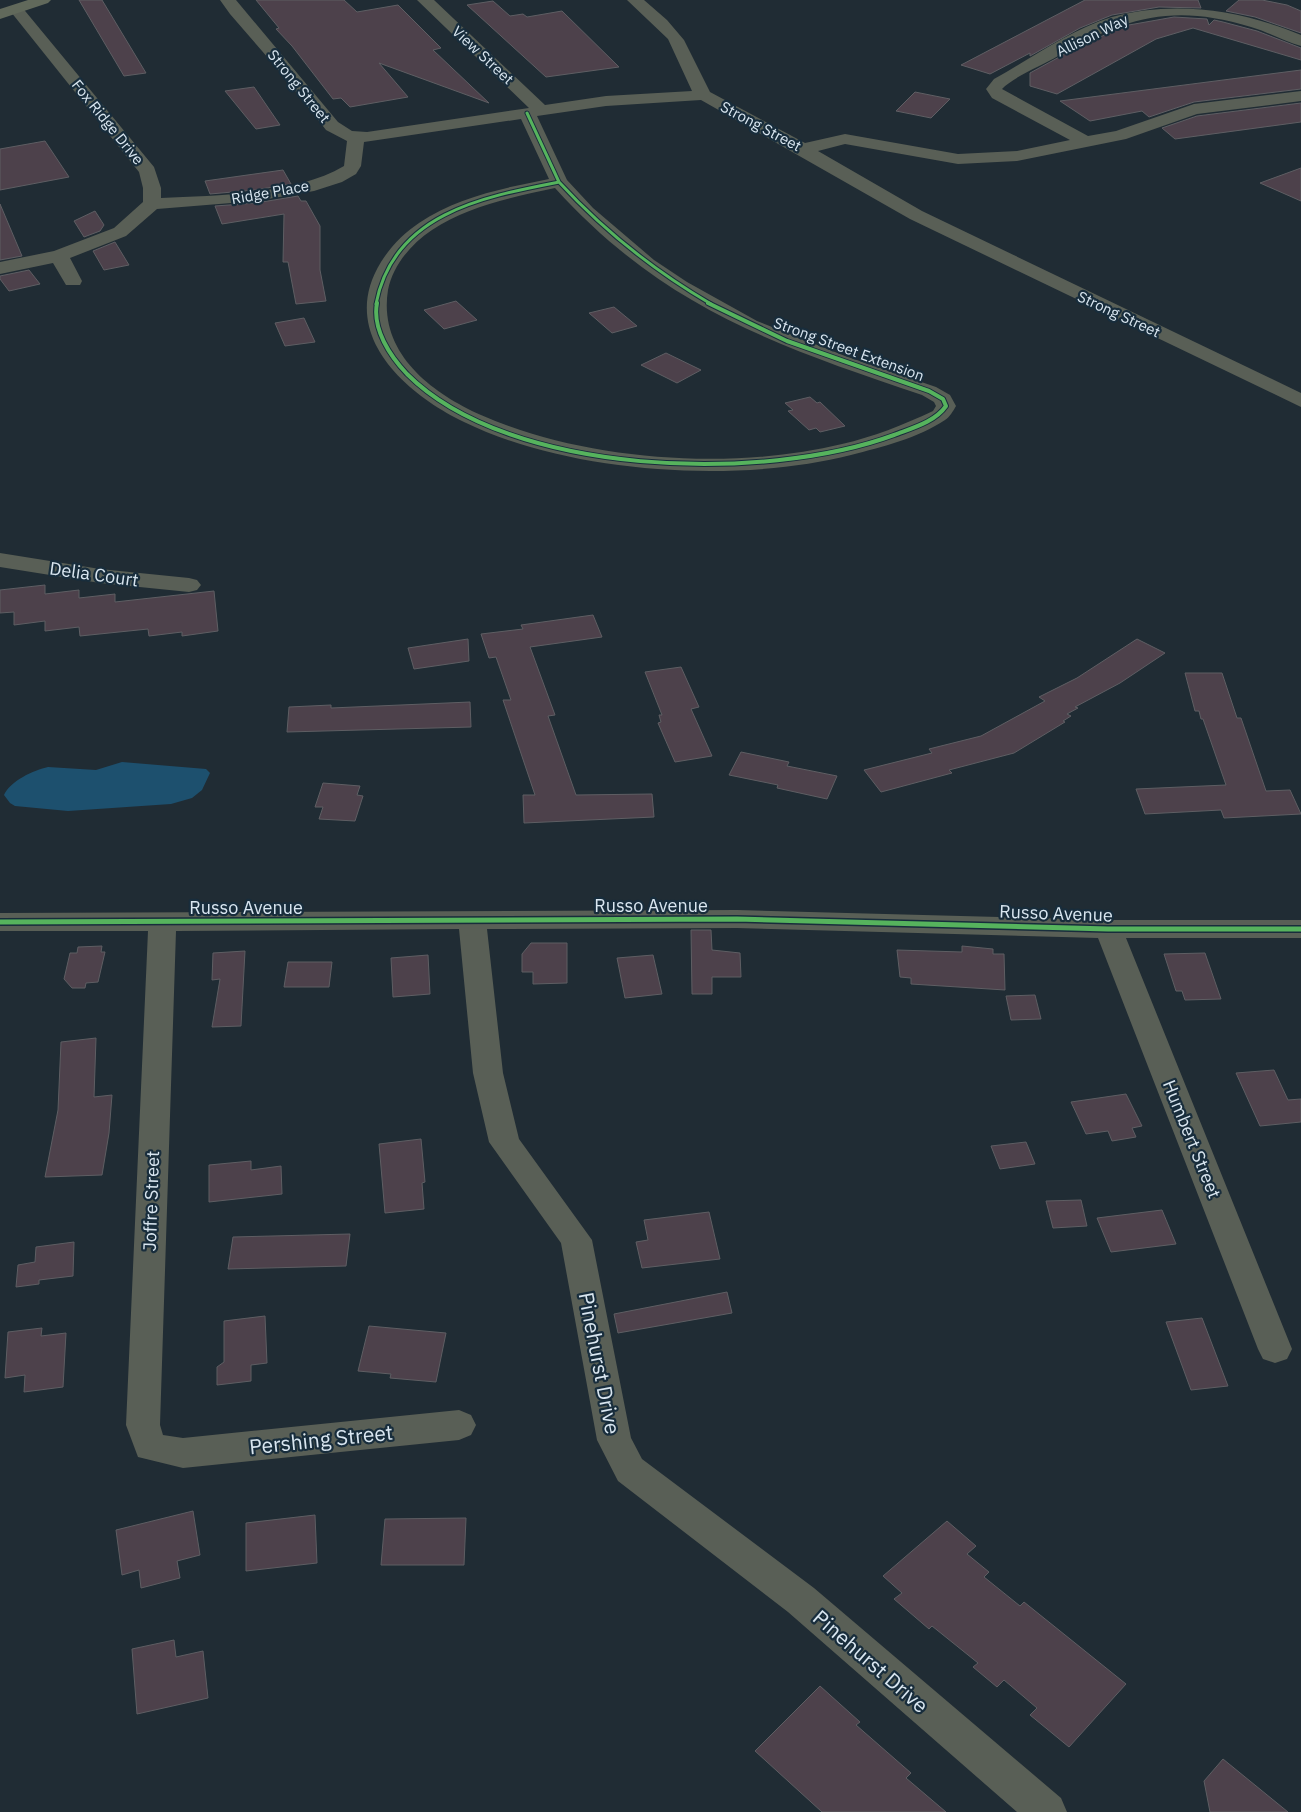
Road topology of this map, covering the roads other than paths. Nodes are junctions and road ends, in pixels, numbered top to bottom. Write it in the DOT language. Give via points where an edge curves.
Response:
graph roads {
  1 [pos="43,0"];
  2 [pos="228,0"];
  3 [pos="425,0"];
  4 [pos="636,0"];
  5 [pos="8,11"];
  6 [pos="1301,41"];
  7 [pos="704,95"];
  8 [pos="1301,96"];
  9 [pos="535,112"];
  10 [pos="356,137"];
  11 [pos="1085,142"];
  12 [pos="803,149"];
  13 [pos="559,182"];
  14 [pos="152,204"];
  15 [pos="59,256"];
  16 [pos="0,268"];
  17 [pos="73,280"];
  18 [pos="1301,401"];
  19 [pos="0,560"];
  20 [pos="189,585"];
  21 [pos="472,920"];
  22 [pos="162,921"];
  23 [pos="0,922"];
  24 [pos="1108,929"];
  25 [pos="1301,929"];
  26 [pos="1275,1349"];
  27 [pos="459,1425"];
  28 [pos="183,1454"];
  29 [pos="1047,1812"];
  1 -- 5 [label="main road"];
  2 -- 10 [label="street, Strong Street" via="332,126 340,133"];
  3 -- 9 [label="street, View Street"];
  4 -- 7 [label="street" via="676,40 684,52 693,80"];
  5 -- 14 [label="street, Fox Ridge Drive" via="148,171"];
  6 -- 11 [label="street, Allison Way" via="1242,17 1166,10 1138,14 1096,30 1000,82 994,89 998,95"];
  7 -- 9 [label="street, Strong Street" via="637,98"];
  7 -- 12 [label="street, Strong Street"];
  8 -- 11 [label="street" via="1194,109 1120,135"];
  9 -- 10 [label="street, Strong Street" via="384,136"];
  9 -- 13 [label="street, Strong Street Extension"];
  10 -- 14 [label="street, Ridge Place" via="355,162 349,170 314,185 223,200"];
  11 -- 12 [label="street" via="1017,156 958,159 845,139"];
  12 -- 18 [label="street, Strong Street" via="916,215"];
  13 -- 13 [label="street, Strong Street Extension" via="498,196 448,215 408,240 387,266 374,310 383,342 400,368 442,402 492,426 559,448 636,460 706,463 792,459 830,453 896,435 944,411 946,406 942,399 929,391 785,340 678,286 613,238 589,217"];
  14 -- 15 [label="street" via="120,232"];
  15 -- 16 [label="street"];
  15 -- 17 [label="street"];
  19 -- 20 [label="street, Delia Court" via="100,576"];
  21 -- 22 [label="street, Russo Avenue"];
  21 -- 24 [label="street, Russo Avenue" via="776,920"];
  21 -- 29 [label="street, Pinehurst Drive" via="488,1073 504,1142 576,1240 614,1440 630,1470 801,1600"];
  22 -- 23 [label="street, Russo Avenue"];
  22 -- 28 [label="street, Joffre Street" via="143,1425 150,1447"];
  24 -- 25 [label="street, Russo Avenue"];
  24 -- 26 [label="street, Humbert Street"];
  27 -- 28 [label="street, Pershing Street"];
}
